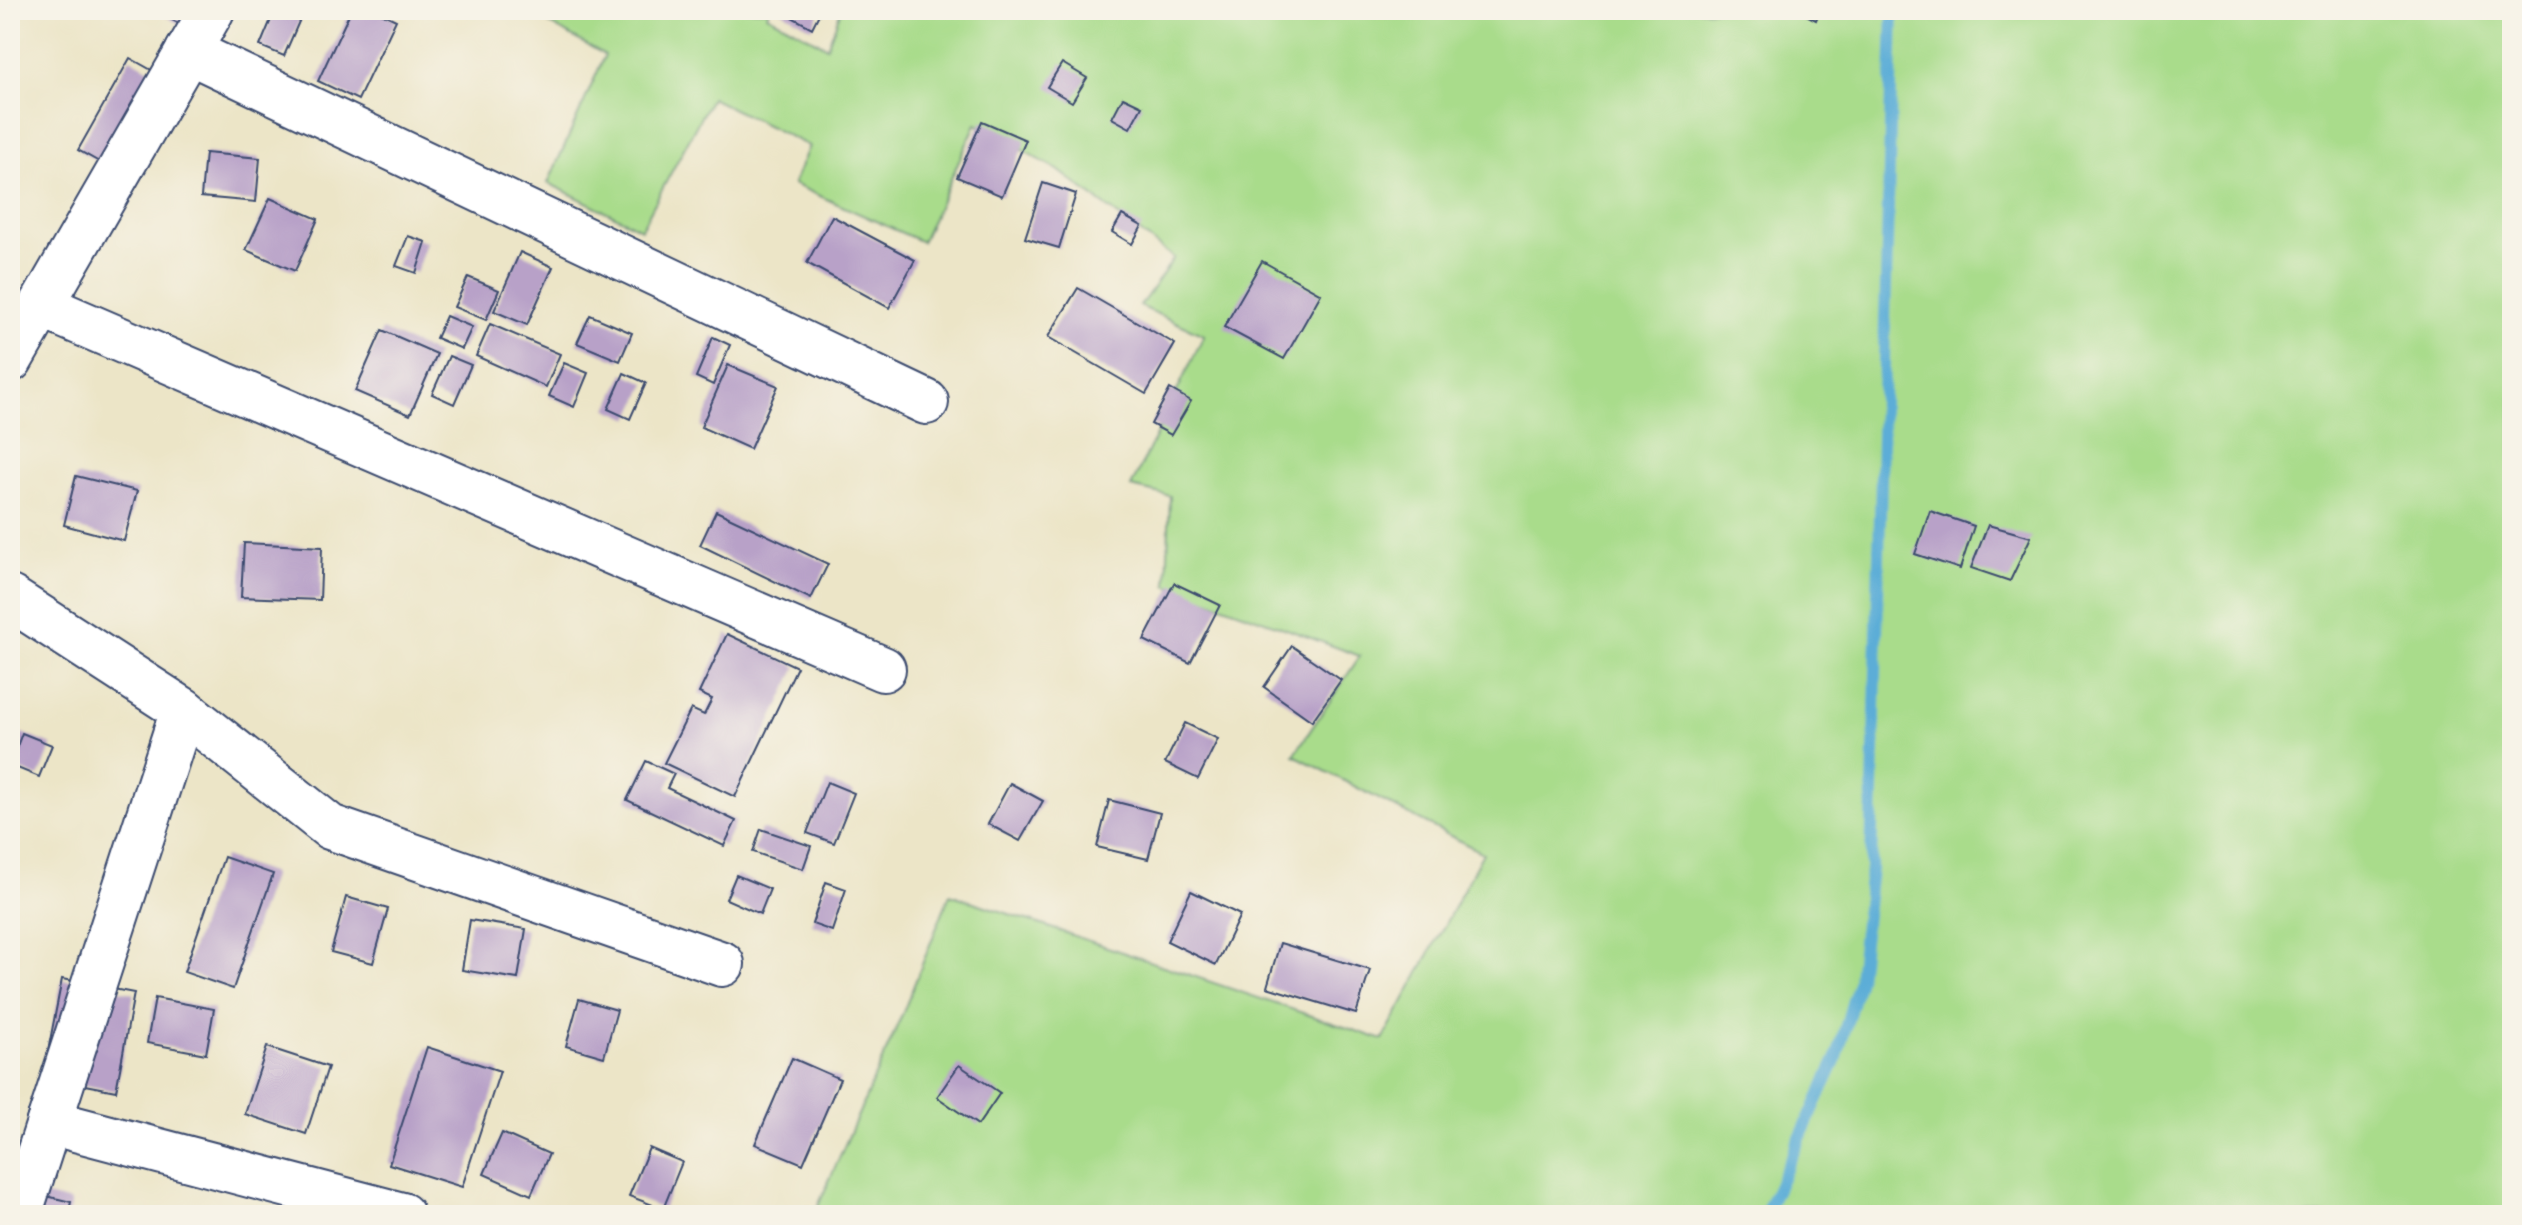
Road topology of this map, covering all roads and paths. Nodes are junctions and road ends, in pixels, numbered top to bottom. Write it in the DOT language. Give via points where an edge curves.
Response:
graph roads {
  1 [pos="212,10"];
  2 [pos="188,51"];
  3 [pos="42,306"];
  4 [pos="10,360"];
  5 [pos="926,402"];
  6 [pos="10,598"];
  7 [pos="883,669"];
  8 [pos="183,710"];
  9 [pos="722,964"];
  10 [pos="49,1122"];
  11 [pos="19,1215"];
  12 [pos="402,1215"];
  1 -- 2 [label="street"];
  2 -- 3 [label="street"];
  2 -- 5 [label="street"];
  3 -- 4 [label="street"];
  3 -- 7 [label="street"];
  6 -- 8 [label="street"];
  8 -- 9 [label="street" via="330,827"];
  8 -- 10 [label="street"];
  10 -- 11 [label="street"];
  10 -- 12 [label="street"];
}
